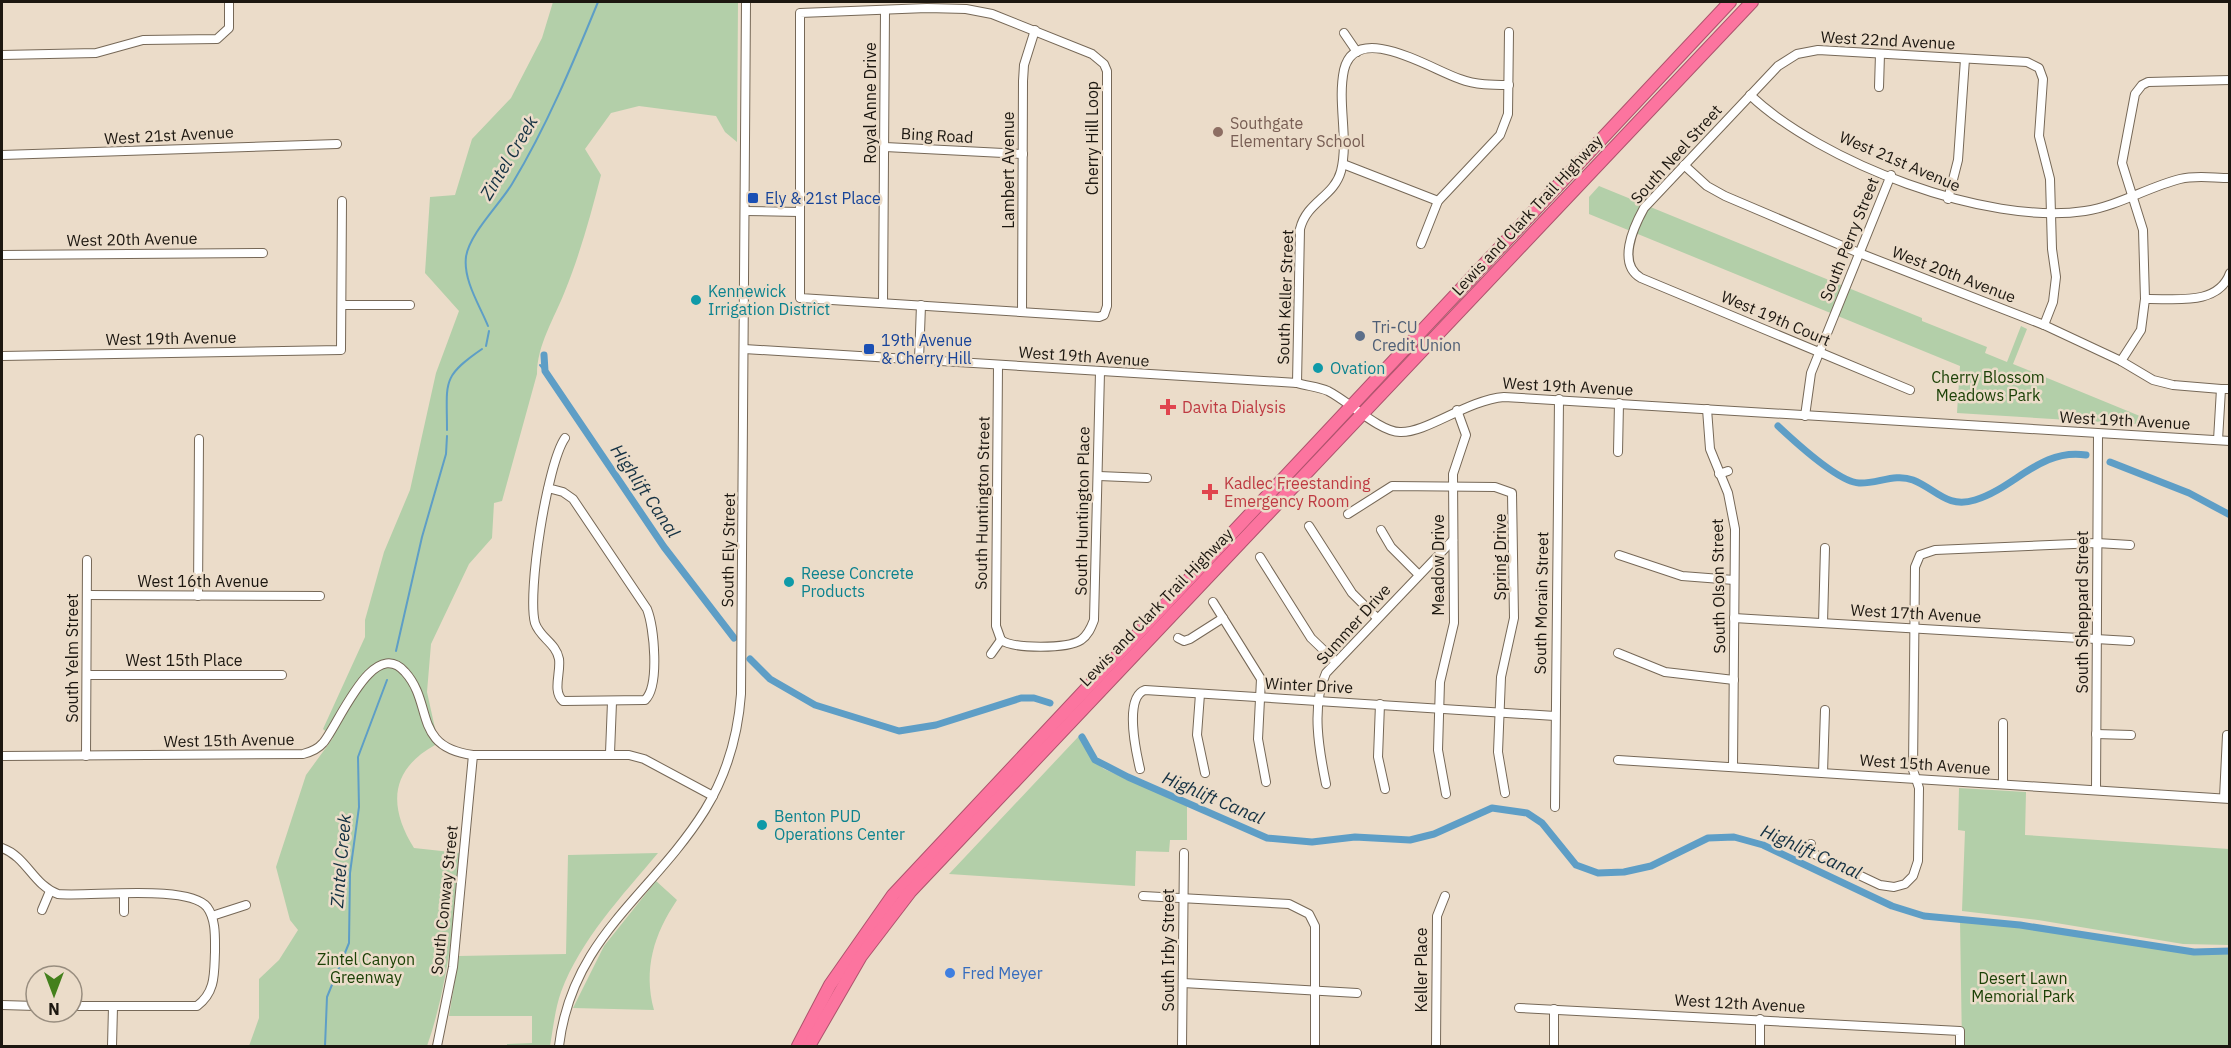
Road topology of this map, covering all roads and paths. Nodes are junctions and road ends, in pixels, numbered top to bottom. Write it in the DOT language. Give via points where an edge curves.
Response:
graph roads {
  1 [pos="229,2"];
  2 [pos="746,2"];
  3 [pos="1730,2"];
  4 [pos="1752,2"];
  5 [pos="885,10"];
  6 [pos="1035,30"];
  7 [pos="1509,32"];
  8 [pos="1344,33"];
  9 [pos="1357,52"];
  10 [pos="1880,54"];
  11 [pos="2,55"];
  12 [pos="1965,59"];
  13 [pos="2229,80"];
  14 [pos="1509,85"];
  15 [pos="1879,87"];
  16 [pos="1750,95"];
  17 [pos="337,144"];
  18 [pos="885,147"];
  19 [pos="2,154"];
  20 [pos="1023,154"];
  21 [pos="1342,164"];
  22 [pos="1684,165"];
  23 [pos="1891,175"];
  24 [pos="2229,178"];
  25 [pos="2132,196"];
  26 [pos="1948,198"];
  27 [pos="342,201"];
  28 [pos="1438,201"];
  29 [pos="745,211"];
  30 [pos="799,212"];
  31 [pos="2051,213"];
  32 [pos="1421,244"];
  33 [pos="263,253"];
  34 [pos="1859,253"];
  35 [pos="2,255"];
  36 [pos="1632,273"];
  37 [pos="2229,273"];
  38 [pos="2145,299"];
  39 [pos="883,303"];
  40 [pos="343,305"];
  41 [pos="410,305"];
  42 [pos="921,305"];
  43 [pos="1022,312"];
  44 [pos="2044,325"];
  45 [pos="744,349"];
  46 [pos="1819,352"];
  47 [pos="2,356"];
  48 [pos="919,360"];
  49 [pos="2121,361"];
  50 [pos="998,365"];
  51 [pos="1100,372"];
  52 [pos="1297,383"];
  53 [pos="2225,389"];
  54 [pos="1910,390"];
  55 [pos="1559,399"];
  56 [pos="1619,404"];
  57 [pos="1351,405"];
  58 [pos="1707,409"];
  59 [pos="1457,410"];
  60 [pos="1363,412"];
  61 [pos="1805,416"];
  62 [pos="2098,434"];
  63 [pos="565,438"];
  64 [pos="199,439"];
  65 [pos="2218,440"];
  66 [pos="2229,441"];
  67 [pos="1618,452"];
  68 [pos="1099,476"];
  69 [pos="1147,478"];
  70 [pos="1453,486"];
  71 [pos="548,488"];
  72 [pos="1348,514"];
  73 [pos="1310,526"];
  74 [pos="1381,530"];
  75 [pos="1453,540"];
  76 [pos="2097,543"];
  77 [pos="2130,545"];
  78 [pos="1825,548"];
  79 [pos="1619,555"];
  80 [pos="1260,556"];
  81 [pos="87,560"];
  82 [pos="1419,575"];
  83 [pos="1734,580"];
  84 [pos="87,596"];
  85 [pos="198,596"];
  86 [pos="320,596"];
  87 [pos="1213,602"];
  88 [pos="1223,618"];
  89 [pos="1377,618"];
  90 [pos="1734,618"];
  91 [pos="1823,623"];
  92 [pos="1915,628"];
  93 [pos="1178,638"];
  94 [pos="2097,639"];
  95 [pos="1001,640"];
  96 [pos="2130,641"];
  97 [pos="1618,653"];
  98 [pos="991,654"];
  99 [pos="1336,662"];
  100 [pos="87,675"];
  101 [pos="282,675"];
  102 [pos="1734,680"];
  103 [pos="1200,694"];
  104 [pos="1260,697"];
  105 [pos="1320,701"];
  106 [pos="612,702"];
  107 [pos="1380,705"];
  108 [pos="1440,708"];
  109 [pos="1826,710"];
  110 [pos="1500,712"];
  111 [pos="1555,716"];
  112 [pos="2003,723"];
  113 [pos="2096,734"];
  114 [pos="2131,735"];
  115 [pos="2226,735"];
  116 [pos="610,753"];
  117 [pos="473,755"];
  118 [pos="2,756"];
  119 [pos="86,756"];
  120 [pos="1618,760"];
  121 [pos="1733,767"];
  122 [pos="1140,769"];
  123 [pos="1204,773"];
  124 [pos="1823,773"];
  125 [pos="1916,779"];
  126 [pos="1266,782"];
  127 [pos="1326,784"];
  128 [pos="2003,784"];
  129 [pos="1386,789"];
  130 [pos="2096,790"];
  131 [pos="1505,793"];
  132 [pos="1446,794"];
  133 [pos="712,796"];
  134 [pos="2227,799"];
  135 [pos="1555,807"];
  136 [pos="1811,844"];
  137 [pos="2,848"];
  138 [pos="1184,853"];
  139 [pos="50,891"];
  140 [pos="124,894"];
  141 [pos="1143,896"];
  142 [pos="1445,896"];
  143 [pos="1183,898"];
  144 [pos="246,905"];
  145 [pos="42,910"];
  146 [pos="124,912"];
  147 [pos="212,916"];
  148 [pos="1183,983"];
  149 [pos="1315,990"];
  150 [pos="1357,993"];
  151 [pos="2,1005"];
  152 [pos="24,1006"];
  153 [pos="84,1006"];
  154 [pos="113,1006"];
  155 [pos="1519,1008"];
  156 [pos="1554,1009"];
  157 [pos="1760,1019"];
  158 [pos="112,1047"];
  159 [pos="437,1047"];
  160 [pos="559,1047"];
  161 [pos="798,1047"];
  162 [pos="809,1047"];
  163 [pos="1182,1047"];
  164 [pos="1315,1047"];
  165 [pos="1436,1047"];
  166 [pos="1554,1047"];
  167 [pos="1760,1047"];
  168 [pos="1960,1047"];
  1 -- 11 [label="street" via="229,28 213,40 135,41 104,53"];
  2 -- 29 [label="street, South Ely Street"];
  3 -- 57 [label="highway, Lewis and Clark Trail Highway"];
  4 -- 60 [label="highway, Lewis and Clark Trail Highway"];
  5 -- 6 [label="street, Cherry Hill Loop" via="974,10"];
  5 -- 18 [label="street, Royal Anne Drive"];
  5 -- 30 [label="street, Cherry Hill Loop" via="800,13"];
  6 -- 20 [label="street, Lambert Avenue" via="1023,74"];
  6 -- 43 [label="street, Cherry Hill Loop" via="1092,54 1107,71 1107,306 1099,317"];
  7 -- 14 [label="street"];
  8 -- 9 [label="street"];
  9 -- 14 [label="street" via="1379,47 1470,82"];
  9 -- 21 [label="street, South Keller Street" via="1347,63 1344,74"];
  10 -- 12 [label="street, West 22nd Avenue"];
  10 -- 15 [label="street"];
  10 -- 16 [label="street, West 22nd Avenue" via="1818,50 1797,54 1778,66"];
  12 -- 26 [label="street" via="1958,160"];
  12 -- 31 [label="street, West 22nd Avenue" via="2027,62 2039,68 2043,79 2039,136 2050,179"];
  13 -- 25 [label="street" via="2142,85 2135,94 2122,164"];
  14 -- 28 [label="street" via="1508,114 1500,135"];
  16 -- 22 [label="street, South Neel Street"];
  16 -- 23 [label="street, West 21st Avenue" via="1781,121"];
  17 -- 19 [label="street, West 21st Avenue"];
  18 -- 20 [label="street, Bing Road"];
  18 -- 39 [label="street, Royal Anne Drive"];
  20 -- 43 [label="street, Lambert Avenue"];
  21 -- 28 [label="street"];
  21 -- 52 [label="street, South Keller Street" via="1337,182 1307,210 1300,229"];
  22 -- 34 [label="street, West 20th Avenue" via="1719,194"];
  22 -- 36 [label="street, South Neel Street" via="1636,222 1629,257"];
  23 -- 26 [label="street, West 21st Avenue"];
  23 -- 34 [label="street, South Perry Street"];
  24 -- 25 [label="street, West 21st Avenue" via="2186,178"];
  25 -- 31 [label="street, West 21st Avenue" via="2087,211"];
  25 -- 38 [label="street" via="2143,230"];
  26 -- 31 [label="street, West 21st Avenue" via="1990,208"];
  27 -- 40 [label="street"];
  28 -- 32 [label="street"];
  29 -- 30 [label="street"];
  29 -- 45 [label="street, South Ely Street"];
  30 -- 39 [label="street, Cherry Hill Loop" via="800,298"];
  31 -- 44 [label="street" via="2056,277 2053,302"];
  33 -- 35 [label="street, West 20th Avenue"];
  34 -- 44 [label="street, West 20th Avenue"];
  34 -- 46 [label="street, South Perry Street"];
  36 -- 46 [label="street, West 19th Court"];
  37 -- 38 [label="street" via="2221,288 2208,296"];
  38 -- 49 [label="street" via="2140,330"];
  39 -- 42 [label="street, Cherry Hill Loop"];
  40 -- 41 [label="street"];
  40 -- 47 [label="street, West 19th Avenue" via="341,350"];
  42 -- 43 [label="street, Cherry Hill Loop"];
  42 -- 48 [label="street"];
  44 -- 49 [label="street, West 20th Avenue"];
  45 -- 48 [label="street, West 19th Avenue"];
  45 -- 133 [label="street, South Ely Street" via="741,694 734,745"];
  46 -- 54 [label="street, West 19th Court"];
  46 -- 61 [label="street, South Perry Street" via="1808,380"];
  48 -- 50 [label="street, West 19th Avenue"];
  49 -- 53 [label="street, West 20th Avenue" via="2162,384"];
  50 -- 51 [label="street, West 19th Avenue"];
  50 -- 95 [label="street, South Huntington Street" via="996,626"];
  51 -- 52 [label="street, West 19th Avenue"];
  51 -- 68 [label="street, South Huntington Place"];
  52 -- 57 [label="street, West 19th Avenue" via="1326,390"];
  53 -- 65 [label="street"];
  55 -- 56 [label="street, West 19th Avenue"];
  55 -- 59 [label="street, West 19th Avenue" via="1489,398"];
  55 -- 111 [label="street, South Morain Street"];
  56 -- 58 [label="street, West 19th Avenue"];
  56 -- 67 [label="street"];
  57 -- 60 [label="street, West 19th Avenue"];
  57 -- 161 [label="highway, Lewis and Clark Trail Highway" via="893,895 830,985"];
  58 -- 61 [label="street, West 19th Avenue"];
  58 -- 83 [label="street, South Olson Street" via="1710,449 1724,473 1733,515"];
  59 -- 60 [label="street, West 19th Avenue" via="1400,432 1384,428"];
  59 -- 70 [label="street, Meadow Drive" via="1466,435"];
  60 -- 162 [label="highway, Lewis and Clark Trail Highway" via="910,892 861,956"];
  61 -- 62 [label="street, West 19th Avenue"];
  62 -- 65 [label="street, West 19th Avenue"];
  62 -- 76 [label="street, South Sheppard Street"];
  63 -- 71 [label="street"];
  64 -- 85 [label="street"];
  65 -- 66 [label="street, West 19th Avenue"];
  68 -- 69 [label="street"];
  68 -- 95 [label="street, South Huntington Place" via="1094,620 1087,635 1074,643 1055,646 1012,645"];
  70 -- 72 [label="street, Spring Drive" via="1392,486"];
  70 -- 75 [label="street, Meadow Drive"];
  70 -- 110 [label="street, Spring Drive" via="1503,488 1514,498 1514,618 1502,670"];
  71 -- 106 [label="street" via="539,536 534,618 539,633 556,651 560,699"];
  71 -- 106 [label="street" via="573,499 647,609 652,623 654,645 648,698"];
  73 -- 89 [label="street" via="1352,593"];
  74 -- 82 [label="street" via="1391,547"];
  75 -- 82 [label="street, Summer Drive"];
  75 -- 108 [label="street, Meadow Drive" via="1454,623 1442,673"];
  76 -- 77 [label="street"];
  76 -- 92 [label="street" via="1935,550 1920,555 1915,567"];
  76 -- 94 [label="street, South Sheppard Street"];
  78 -- 91 [label="street"];
  79 -- 83 [label="street" via="1682,576"];
  80 -- 99 [label="street" via="1311,638"];
  81 -- 84 [label="street, South Yelm Street"];
  82 -- 89 [label="street, Summer Drive"];
  83 -- 90 [label="street, South Olson Street"];
  84 -- 85 [label="street, West 16th Avenue"];
  84 -- 100 [label="street, South Yelm Street"];
  85 -- 86 [label="street, West 16th Avenue"];
  87 -- 88 [label="street"];
  88 -- 93 [label="street" via="1190,639"];
  88 -- 104 [label="street" via="1261,680"];
  89 -- 99 [label="street, Summer Drive"];
  90 -- 91 [label="street, West 17th Avenue"];
  90 -- 102 [label="street, South Olson Street"];
  91 -- 92 [label="street, West 17th Avenue"];
  92 -- 94 [label="street, West 17th Avenue"];
  92 -- 125 [label="street"];
  94 -- 96 [label="street, West 17th Avenue"];
  94 -- 113 [label="street, South Sheppard Street"];
  95 -- 98 [label="street"];
  97 -- 102 [label="street" via="1665,672"];
  99 -- 105 [label="street, Summer Drive" via="1323,681"];
  100 -- 101 [label="street, West 15th Place"];
  100 -- 119 [label="street, South Yelm Street"];
  102 -- 121 [label="street, South Olson Street"];
  103 -- 104 [label="street, Winter Drive"];
  103 -- 122 [label="street, Winter Drive" via="1145,690 1137,695 1133,734"];
  103 -- 123 [label="street" via="1197,735"];
  104 -- 105 [label="street, Winter Drive"];
  104 -- 126 [label="street" via="1258,739"];
  105 -- 107 [label="street, Winter Drive"];
  105 -- 127 [label="street, Summer Drive" via="1318,742"];
  106 -- 116 [label="street"];
  107 -- 108 [label="street, Winter Drive"];
  107 -- 129 [label="street" via="1378,757"];
  108 -- 110 [label="street, Winter Drive"];
  108 -- 132 [label="street, Meadow Drive" via="1438,750"];
  109 -- 124 [label="street"];
  110 -- 111 [label="street, Winter Drive"];
  110 -- 131 [label="street, Spring Drive" via="1498,752"];
  111 -- 135 [label="street, South Morain Street"];
  112 -- 128 [label="street"];
  113 -- 114 [label="street"];
  113 -- 130 [label="street, South Sheppard Street"];
  115 -- 134 [label="street"];
  116 -- 117 [label="street, West 15th Avenue"];
  116 -- 133 [label="street, West 15th Avenue" via="644,759"];
  117 -- 119 [label="street, West 15th Avenue" via="453,751 435,738 409,678 391,664 373,669 324,742 303,754"];
  117 -- 159 [label="street, South Conway Street" via="453,968"];
  118 -- 119 [label="street, West 15th Avenue"];
  120 -- 121 [label="street, West 15th Avenue"];
  121 -- 124 [label="street, West 15th Avenue"];
  124 -- 125 [label="street, West 15th Avenue"];
  125 -- 128 [label="street, West 15th Avenue"];
  125 -- 136 [label="street" via="1918,861 1913,876 1905,884 1880,885 1808,851"];
  128 -- 130 [label="street, West 15th Avenue"];
  130 -- 134 [label="street, West 15th Avenue"];
  133 -- 160 [label="street, South Ely Street" via="693,827 610,925 588,958 570,997"];
  137 -- 139 [label="street" via="16,854"];
  138 -- 143 [label="street, South Irby Street"];
  139 -- 140 [label="street" via="68,895"];
  139 -- 145 [label="street"];
  140 -- 146 [label="street"];
  140 -- 147 [label="street" via="192,897 206,906"];
  141 -- 143 [label="street"];
  142 -- 165 [label="street, Keller Place" via="1437,916"];
  143 -- 148 [label="street, South Irby Street"];
  143 -- 149 [label="street" via="1289,904 1309,914 1315,926"];
  144 -- 147 [label="street"];
  147 -- 154 [label="street" via="214,980 208,995 197,1006"];
  148 -- 149 [label="street"];
  148 -- 163 [label="street, South Irby Street"];
  149 -- 150 [label="street"];
  149 -- 164 [label="street"];
  151 -- 152 [label="street"];
  153 -- 154 [label="street"];
  154 -- 158 [label="street"];
  155 -- 156 [label="street, West 12th Avenue"];
  156 -- 157 [label="street, West 12th Avenue"];
  156 -- 166 [label="street"];
  157 -- 167 [label="street"];
  157 -- 168 [label="street, West 12th Avenue" via="1960,1031"];
}
